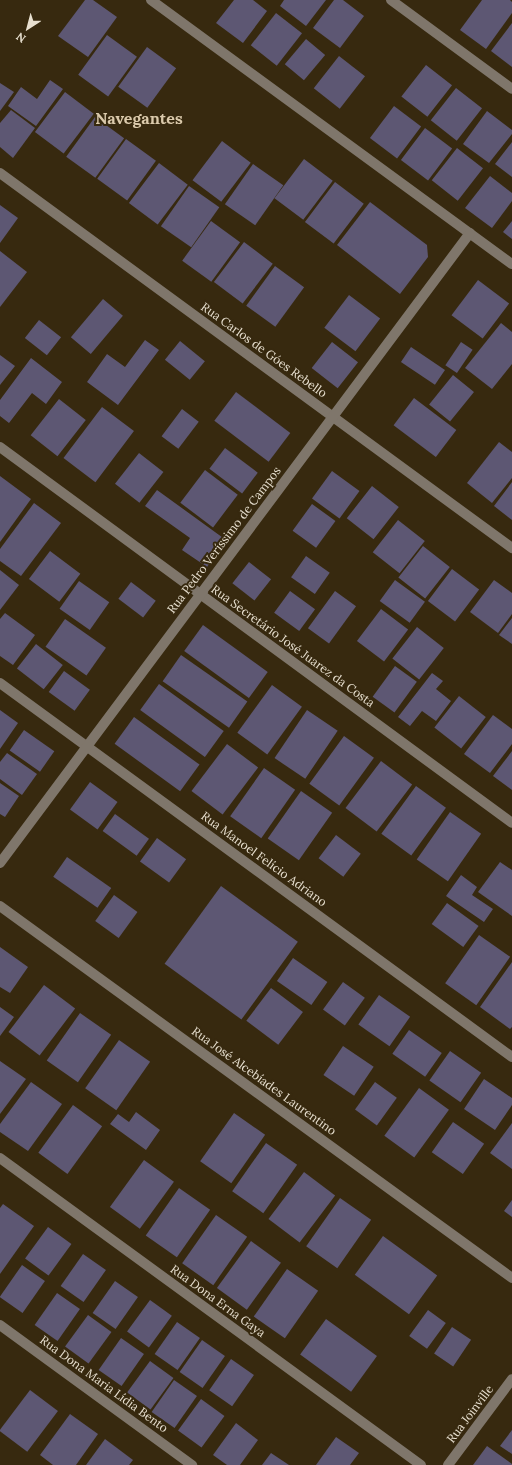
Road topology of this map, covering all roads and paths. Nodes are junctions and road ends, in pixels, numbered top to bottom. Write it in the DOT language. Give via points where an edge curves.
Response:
graph roads {
  1 [pos="151,0"];
  2 [pos="391,0"];
  3 [pos="512,89"];
  4 [pos="0,173"];
  5 [pos="470,233"];
  6 [pos="512,264"];
  7 [pos="333,417"];
  8 [pos="0,447"];
  9 [pos="512,548"];
  10 [pos="200,594"];
  11 [pos="0,683"];
  12 [pos="87,746"];
  13 [pos="512,822"];
  14 [pos="0,863"];
  15 [pos="0,906"];
  16 [pos="512,1057"];
  17 [pos="0,1158"];
  18 [pos="512,1278"];
  19 [pos="0,1325"];
  20 [pos="512,1379"];
  21 [pos="192,1465"];
  22 [pos="421,1465"];
  23 [pos="448,1465"];
  1 -- 5 [label="street"];
  2 -- 3 [label="street"];
  4 -- 7 [label="street, Rua Carlos de Góes Rebello"];
  5 -- 6 [label="street"];
  5 -- 7 [label="street, Rua Pedro Veríssimo de Campos"];
  7 -- 9 [label="street, Rua Carlos de Góes Rebello"];
  7 -- 10 [label="street, Rua Pedro Veríssimo de Campos"];
  8 -- 10 [label="street, Rua Secretário José Juarez da Costa"];
  10 -- 12 [label="street, Rua Pedro Veríssimo de Campos"];
  10 -- 13 [label="street, Rua Secretário José Juarez da Costa"];
  11 -- 12 [label="street, Rua Manoel Felício Adriano"];
  12 -- 14 [label="street, Rua Pedro Veríssimo de Campos"];
  12 -- 16 [label="street, Rua Manoel Felício Adriano"];
  15 -- 18 [label="street, Rua José Alcebíades Laurentino"];
  17 -- 22 [label="street, Rua Dona Erna Gaya"];
  19 -- 21 [label="street, Rua Dona Maria Lídia Bento"];
  20 -- 23 [label="street, Rua Joinville"];
}
